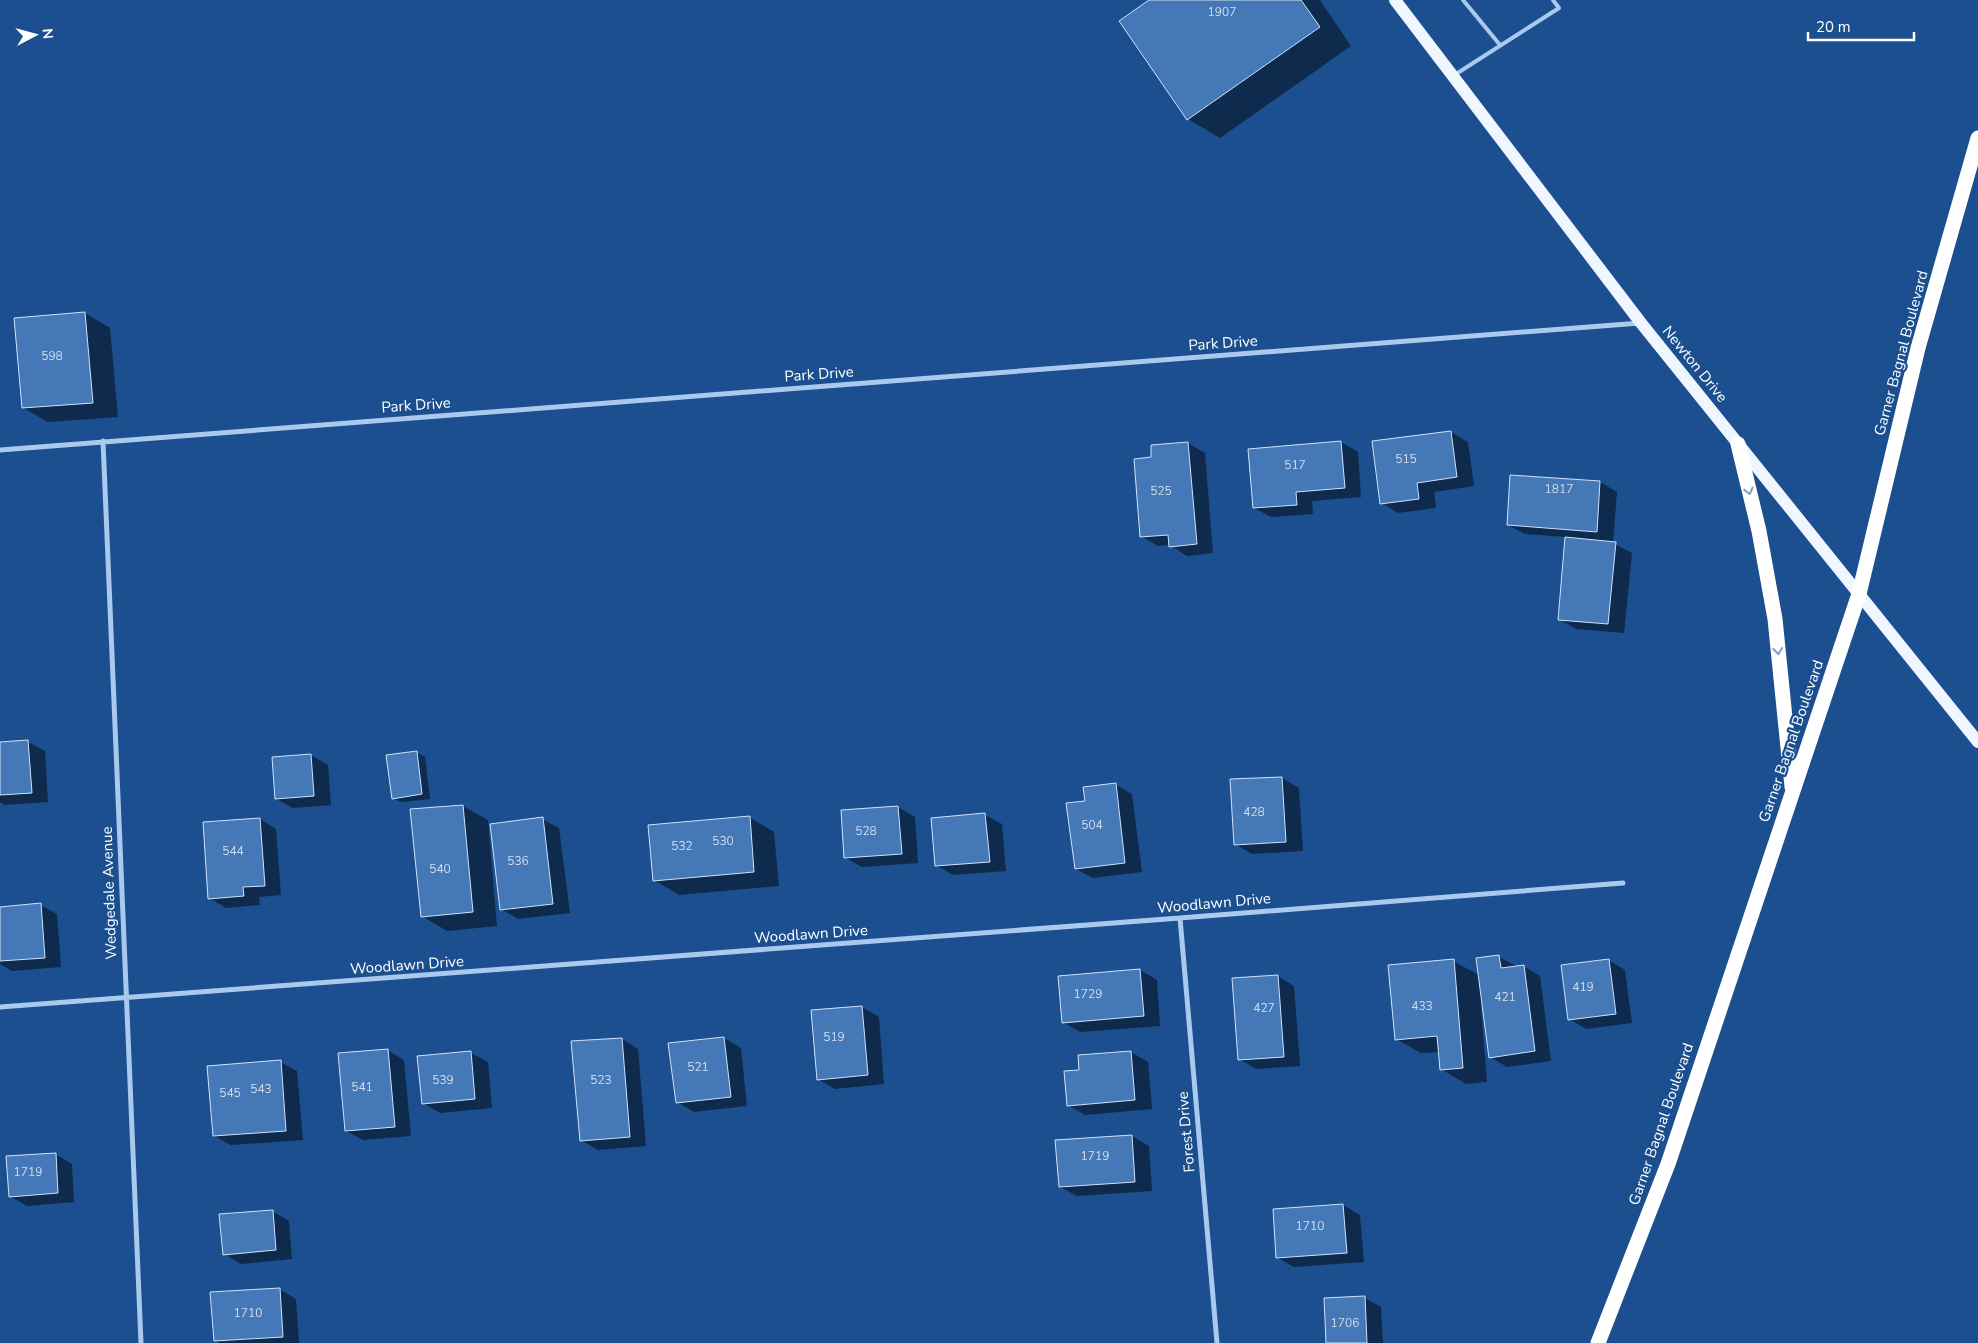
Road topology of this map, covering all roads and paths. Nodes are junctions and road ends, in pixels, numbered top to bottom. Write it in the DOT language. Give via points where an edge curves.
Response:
graph roads {
  1 [pos="1395,0"];
  2 [pos="1464,0"];
  3 [pos="1553,0"];
  4 [pos="1500,45"];
  5 [pos="1452,76"];
  6 [pos="1978,138"];
  7 [pos="1641,323"];
  8 [pos="103,441"];
  9 [pos="1738,444"];
  10 [pos="0,450"];
  11 [pos="1859,594"];
  12 [pos="1978,742"];
  13 [pos="1792,793"];
  14 [pos="1623,883"];
  15 [pos="1180,918"];
  16 [pos="126,998"];
  17 [pos="0,1007"];
  18 [pos="141,1343"];
  19 [pos="1217,1343"];
  20 [pos="1598,1343"];
  1 -- 5 [label="main road, Newton Drive"];
  2 -- 4 [label="lane"];
  3 -- 4 [label="lane" via="1559,8"];
  4 -- 5 [label="lane"];
  5 -- 7 [label="main road, Newton Drive"];
  6 -- 11 [label="highway, Garner Bagnal Boulevard" via="1918,348"];
  7 -- 8 [label="street, Park Drive"];
  7 -- 9 [label="main road, Newton Drive"];
  8 -- 10 [label="street, Park Drive"];
  8 -- 16 [label="street, Wedgedale Avenue"];
  9 -- 11 [label="main road, Newton Drive"];
  9 -- 13 [label="highway, one-way" via="1759,530 1775,619"];
  11 -- 12 [label="main road, Newton Drive"];
  11 -- 13 [label="highway, Garner Bagnal Boulevard"];
  13 -- 20 [label="highway, Garner Bagnal Boulevard" via="1668,1164"];
  14 -- 15 [label="street, Woodlawn Drive"];
  15 -- 16 [label="street, Woodlawn Drive"];
  15 -- 19 [label="street, Forest Drive"];
  16 -- 17 [label="street, Woodlawn Drive"];
  16 -- 18 [label="street, Wedgedale Avenue"];
}
